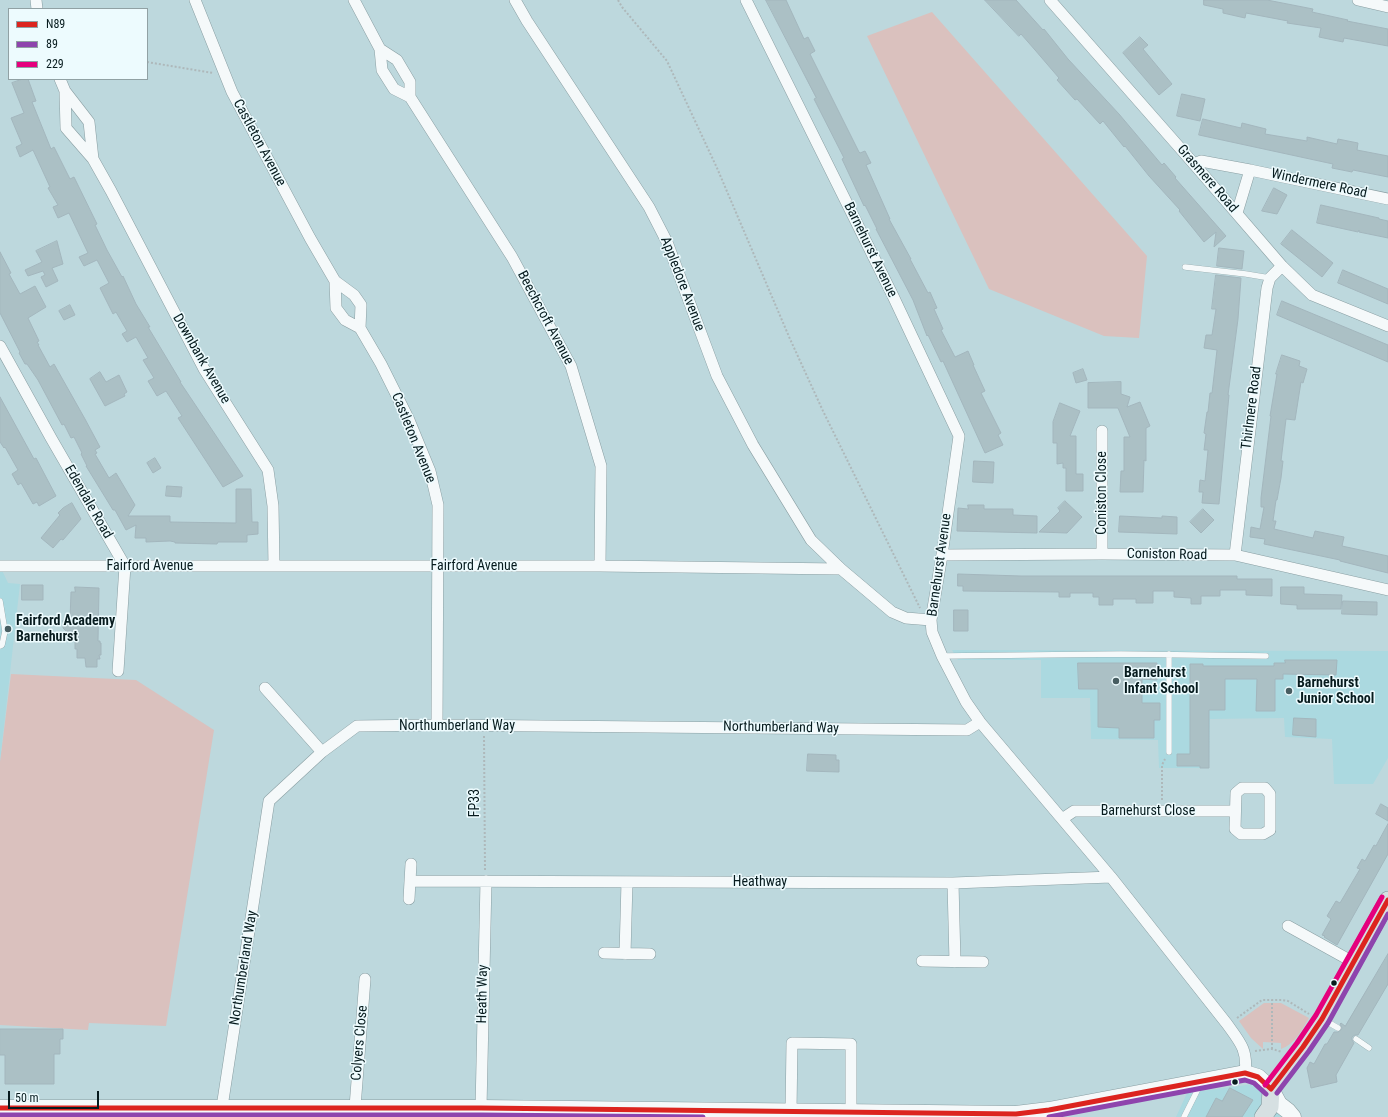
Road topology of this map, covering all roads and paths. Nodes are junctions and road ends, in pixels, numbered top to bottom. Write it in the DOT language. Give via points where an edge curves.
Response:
graph roads {
  1 [pos="195,0"];
  2 [pos="354,0"];
  3 [pos="515,0"];
  4 [pos="618,0"];
  5 [pos="746,0"];
  6 [pos="1050,0"];
  7 [pos="1358,0"];
  8 [pos="1388,7"];
  9 [pos="380,49"];
  10 [pos="148,62"];
  11 [pos="225,75"];
  12 [pos="60,80"];
  13 [pos="65,90"];
  14 [pos="410,97"];
  15 [pos="93,159"];
  16 [pos="1194,164"];
  17 [pos="1250,170"];
  18 [pos="1388,199"];
  19 [pos="1237,213"];
  20 [pos="1282,266"];
  21 [pos="1185,267"];
  22 [pos="1270,278"];
  23 [pos="335,281"];
  24 [pos="1388,326"];
  25 [pos="360,328"];
  26 [pos="0,346"];
  27 [pos="1102,431"];
  28 [pos="1102,554"];
  29 [pos="942,555"];
  30 [pos="1235,555"];
  31 [pos="0,566"];
  32 [pos="125,566"];
  33 [pos="274,566"];
  34 [pos="438,566"];
  35 [pos="600,566"];
  36 [pos="841,570"];
  37 [pos="1388,590"];
  38 [pos="0,601"];
  39 [pos="928,620"];
  40 [pos="0,646"];
  41 [pos="1169,654"];
  42 [pos="942,656"];
  43 [pos="1266,656"];
  44 [pos="118,671"];
  45 [pos="265,688"];
  46 [pos="980,722"];
  47 [pos="437,725"];
  48 [pos="484,726"];
  49 [pos="322,752"];
  50 [pos="1169,752"];
  51 [pos="1162,811"];
  52 [pos="1236,811"];
  53 [pos="1062,819"];
  54 [pos="411,864"];
  55 [pos="1111,877"];
  56 [pos="410,881"];
  57 [pos="486,881"];
  58 [pos="627,882"];
  59 [pos="953,883"];
  60 [pos="409,899"];
  61 [pos="1387,905"];
  62 [pos="1288,926"];
  63 [pos="604,953"];
  64 [pos="625,954"];
  65 [pos="650,954"];
  66 [pos="922,961"];
  67 [pos="955,962"];
  68 [pos="983,962"];
  69 [pos="1353,962"];
  70 [pos="365,979"];
  71 [pos="1272,1000"];
  72 [pos="1236,1018"];
  73 [pos="1321,1020"];
  74 [pos="1338,1028"];
  75 [pos="1356,1039"];
  76 [pos="1370,1048"];
  77 [pos="1272,1049"];
  78 [pos="1245,1052"];
  79 [pos="1294,1058"];
  80 [pos="1244,1073"];
  81 [pos="1202,1081"];
  82 [pos="1271,1089"];
  83 [pos="222,1107"];
  84 [pos="355,1107"];
  85 [pos="0,1108"];
  86 [pos="475,1111"];
  87 [pos="791,1111"];
  88 [pos="851,1112"];
  89 [pos="989,1116"];
  90 [pos="1184,1117"];
  91 [pos="1263,1117"];
  92 [pos="1292,1117"];
  1 -- 11 [label="street, Castleton Avenue"];
  2 -- 9 [label="street, Beechcroft Avenue"];
  3 -- 36 [label="street, Appledore Avenue" via="649,207 667,242 718,376 753,445 811,540"];
  4 -- 39 [label="path" via="667,61 717,168 823,411"];
  5 -- 29 [label="street, Barnehurst Avenue" via="893,296 958,436"];
  6 -- 16 [label="street, Grasmere Road"];
  7 -- 8 [label="street"];
  9 -- 14 [label="street, Beechcroft Avenue" via="397,60 410,82"];
  9 -- 14 [label="street, Beechcroft Avenue" via="382,70 394,88"];
  10 -- 11 [label="path"];
  11 -- 23 [label="street, Castleton Avenue"];
  12 -- 13 [label="street, Downbank Avenue"];
  13 -- 15 [label="street, Downbank Avenue" via="89,122"];
  13 -- 15 [label="street, Downbank Avenue" via="66,128"];
  14 -- 35 [label="street, Beechcroft Avenue" via="512,256 571,366 601,466"];
  15 -- 33 [label="street, Downbank Avenue" via="204,369 268,470 273,506"];
  16 -- 17 [label="street, Windermere Road" via="1201,161"];
  16 -- 19 [label="street, Grasmere Road"];
  17 -- 18 [label="street, Windermere Road"];
  17 -- 19 [label="street"];
  19 -- 20 [label="street, Grasmere Road"];
  20 -- 22 [label="street"];
  20 -- 24 [label="street, Grasmere Road" via="1312,295"];
  21 -- 22 [label="lane"];
  22 -- 30 [label="street, Thirlmere Road"];
  23 -- 25 [label="street, Castleton Avenue" via="361,305"];
  23 -- 25 [label="street, Castleton Avenue" via="336,308 345,320"];
  25 -- 34 [label="street, Castleton Avenue" via="409,420 430,471 438,505"];
  26 -- 32 [label="street, Edendale Road"];
  27 -- 28 [label="street, Coniston Close"];
  28 -- 29 [label="street, Coniston Road"];
  28 -- 30 [label="street, Coniston Road"];
  29 -- 39 [label="street, Barnehurst Avenue"];
  30 -- 37 [label="street, Coniston Road"];
  31 -- 32 [label="street, Fairford Avenue"];
  32 -- 33 [label="street, Fairford Avenue"];
  32 -- 44 [label="street"];
  33 -- 34 [label="street, Fairford Avenue"];
  34 -- 35 [label="street, Fairford Avenue"];
  34 -- 47 [label="street, Castleton Avenue"];
  35 -- 36 [label="street, Fairford Avenue"];
  36 -- 39 [label="street" via="892,612 906,618"];
  38 -- 40 [label="lane" via="5,631"];
  39 -- 42 [label="street, Barnehurst Avenue"];
  41 -- 42 [label="lane"];
  41 -- 43 [label="lane"];
  41 -- 50 [label="lane"];
  42 -- 46 [label="street, Barnehurst Avenue" via="966,702"];
  45 -- 49 [label="street"];
  46 -- 48 [label="street, Northumberland Way" via="966,730"];
  46 -- 53 [label="street, Barnehurst Avenue"];
  47 -- 48 [label="street, Northumberland Way"];
  47 -- 49 [label="street, Northumberland Way" via="357,726"];
  48 -- 57 [label="path, FP33"];
  49 -- 83 [label="street, Northumberland Way" via="269,801"];
  50 -- 51 [label="path" via="1162,765"];
  51 -- 52 [label="street, Barnehurst Close"];
  51 -- 53 [label="street, Barnehurst Close" via="1074,811"];
  52 -- 52 [label="street" via="1236,793 1242,788 1265,788 1270,794 1270,830 1263,834 1241,834 1235,829"];
  53 -- 55 [label="street, Barnehurst Avenue"];
  54 -- 56 [label="street"];
  55 -- 59 [label="street, Heathway"];
  55 -- 78 [label="street, Barnehurst Avenue" via="1227,1024"];
  56 -- 57 [label="street, Heathway"];
  56 -- 60 [label="street"];
  57 -- 58 [label="street, Heathway"];
  57 -- 86 [label="street, Heath Way"];
  58 -- 59 [label="street, Heathway"];
  58 -- 64 [label="street"];
  59 -- 67 [label="street"];
  61 -- 69 [label="main road"];
  62 -- 69 [label="street"];
  63 -- 64 [label="street"];
  64 -- 65 [label="street"];
  66 -- 67 [label="street"];
  67 -- 68 [label="street"];
  69 -- 73 [label="main road"];
  70 -- 84 [label="street, Colyers Close"];
  71 -- 72 [label="path" via="1262,1000"];
  71 -- 73 [label="path" via="1288,1001"];
  71 -- 77 [label="path"];
  73 -- 74 [label="lane"];
  73 -- 79 [label="main road"];
  75 -- 76 [label="lane"];
  77 -- 78 [label="path"];
  77 -- 79 [label="path"];
  78 -- 80 [label="street"];
  79 -- 82 [label="main road"];
  80 -- 81 [label="street"];
  80 -- 82 [label="street" via="1258,1077"];
  81 -- 89 [label="street" via="1049,1110"];
  81 -- 90 [label="lane"];
  82 -- 91 [label="main road" via="1270,1107"];
  82 -- 92 [label="street" via="1279,1104"];
  83 -- 84 [label="street"];
  83 -- 85 [label="street"];
  84 -- 86 [label="street"];
  86 -- 87 [label="street"];
  87 -- 88 [label="street"];
  87 -- 88 [label="street" via="792,1043 852,1044"];
  88 -- 89 [label="street"];
}
